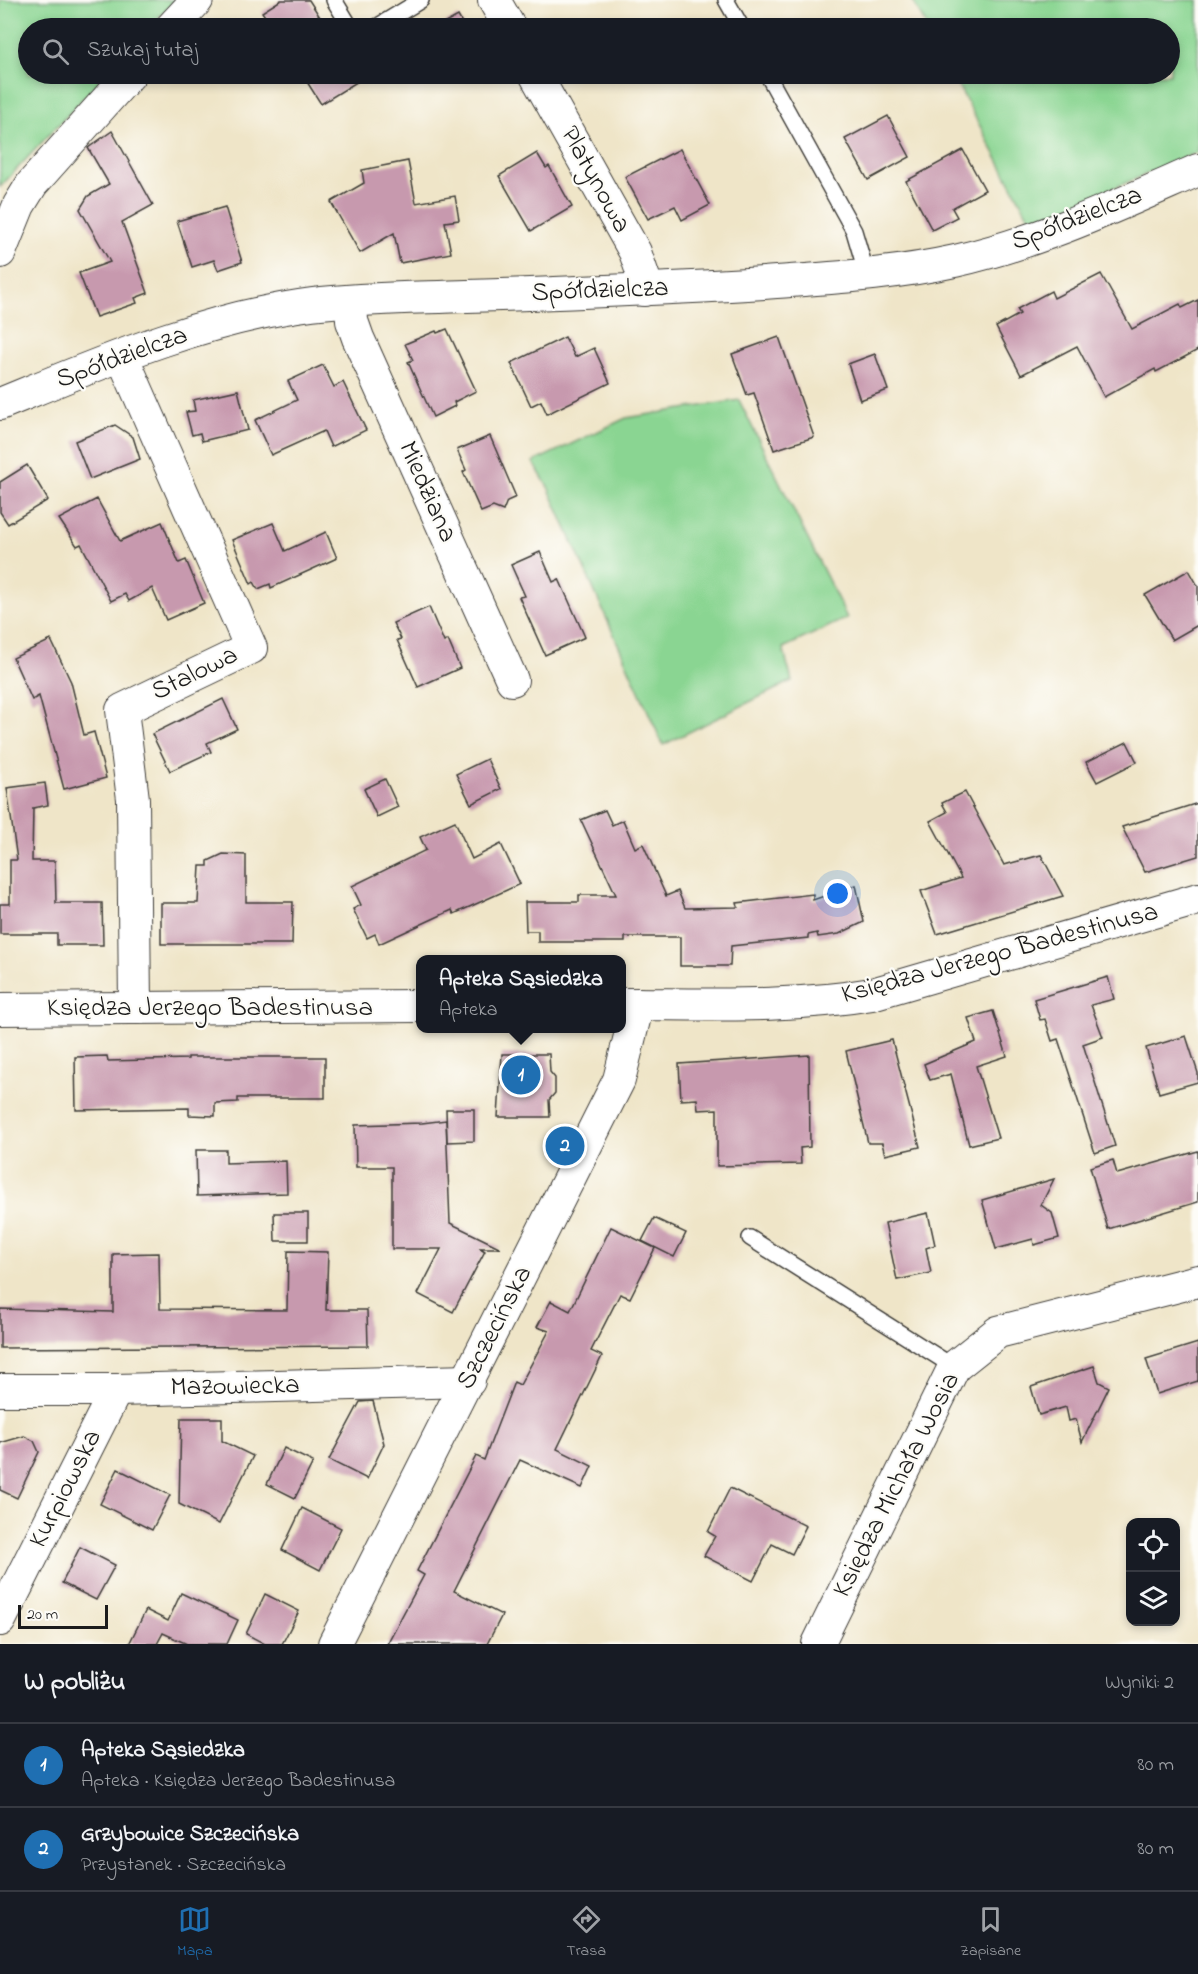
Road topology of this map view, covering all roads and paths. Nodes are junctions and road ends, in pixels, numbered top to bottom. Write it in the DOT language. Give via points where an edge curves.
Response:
graph roads {
  1 [pos="196,0"];
  2 [pos="334,0"];
  3 [pos="421,0"];
  4 [pos="494,0"];
  5 [pos="726,0"];
  6 [pos="180,18"];
  7 [pos="345,18"];
  8 [pos="391,18"];
  9 [pos="504,18"];
  10 [pos="736,18"];
  11 [pos="120,84"];
  12 [pos="541,84"];
  13 [pos="773,84"];
  14 [pos="1197,172"];
  15 [pos="0,252"];
  16 [pos="867,275"];
  17 [pos="644,290"];
  18 [pos="351,301"];
  19 [pos="122,356"];
  20 [pos="0,404"];
  21 [pos="512,680"];
  22 [pos="1198,899"];
  23 [pos="630,1004"];
  24 [pos="416,1006"];
  25 [pos="135,1008"];
  26 [pos="0,1009"];
  27 [pos="626,1032"];
  28 [pos="626,1033"];
  29 [pos="750,1238"];
  30 [pos="1198,1281"];
  31 [pos="954,1367"];
  32 [pos="469,1381"];
  33 [pos="0,1390"];
  34 [pos="116,1390"];
  35 [pos="0,1620"];
  36 [pos="334,1644"];
  37 [pos="818,1644"];
  1 -- 6 [label="street"];
  2 -- 7 [label="lane"];
  3 -- 8 [label="lane"];
  4 -- 9 [label="street"];
  5 -- 10 [label="lane"];
  11 -- 15 [label="street" via="32,184"];
  12 -- 17 [label="street, Platynowa" via="635,252"];
  13 -- 16 [label="lane" via="854,231"];
  14 -- 16 [label="street, Spółdzielcza" via="1032,239 956,261"];
  16 -- 17 [label="street, Spółdzielcza"];
  17 -- 18 [label="street, Spółdzielcza"];
  18 -- 19 [label="street, Spółdzielcza" via="312,304 243,318"];
  18 -- 21 [label="street, Miedziana" via="358,338"];
  19 -- 20 [label="street, Spółdzielcza"];
  19 -- 25 [label="street, Stalowa" via="251,648 122,710 133,799"];
  22 -- 23 [label="street, Księdza Jerzego Badestinusa" via="872,994 791,1003"];
  23 -- 27 [label="street, Szczecińska"];
  24 -- 25 [label="street, Księdza Jerzego Badestinusa"];
  25 -- 26 [label="street, Księdza Jerzego Badestinusa"];
  28 -- 32 [label="street, Szczecińska" via="619,1080"];
  29 -- 31 [label="lane"];
  30 -- 31 [label="street, Księdza Michała Wosia" via="998,1332"];
  31 -- 37 [label="street, Księdza Michała Wosia"];
  32 -- 34 [label="street, Mazowiecka"];
  32 -- 36 [label="street, Szczecińska"];
  33 -- 34 [label="street, Mazowiecka"];
  34 -- 35 [label="street, Kurpiowska"];
}
